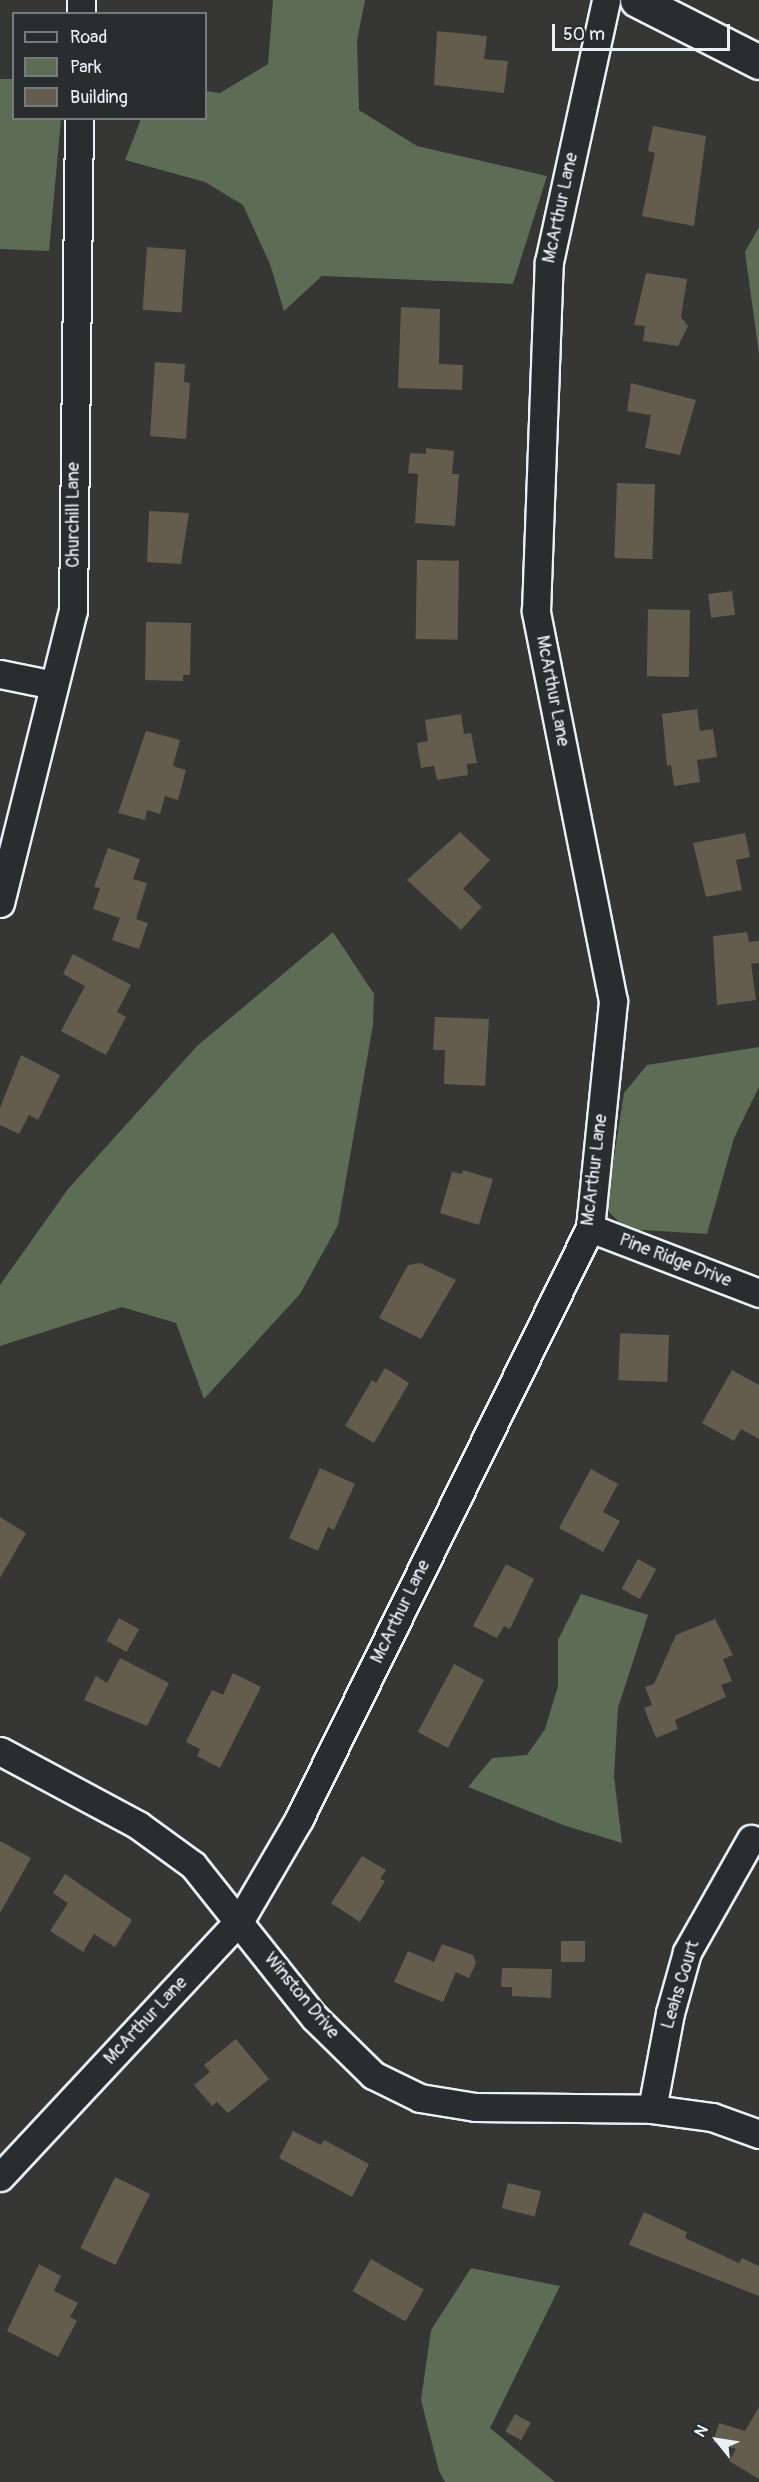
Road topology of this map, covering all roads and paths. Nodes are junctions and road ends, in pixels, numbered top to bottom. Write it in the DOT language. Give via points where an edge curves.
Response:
graph roads {
  1 [pos="606,0"];
  2 [pos="638,0"];
  3 [pos="759,62"];
  4 [pos="79,120"];
  5 [pos="0,674"];
  6 [pos="54,685"];
  7 [pos="0,903"];
  8 [pos="590,1228"];
  9 [pos="759,1293"];
  10 [pos="0,1751"];
  11 [pos="751,1839"];
  12 [pos="240,1920"];
  13 [pos="652,2109"];
  14 [pos="759,2134"];
  15 [pos="0,2176"];
  1 -- 8 [label="street, McArthur Lane" via="549,262 536,611 614,1001"];
  2 -- 3 [label="street"];
  4 -- 6 [label="street, Churchill Lane" via="73,610"];
  5 -- 6 [label="street"];
  6 -- 7 [label="street, Churchill Lane"];
  8 -- 9 [label="street, Pine Ridge Drive"];
  8 -- 12 [label="street, McArthur Lane" via="299,1819"];
  10 -- 12 [label="street, Winston Drive" via="138,1825 193,1866"];
  11 -- 13 [label="street, Leahs Court" via="687,1952 670,2013"];
  12 -- 13 [label="street, Winston Drive" via="314,2017 373,2075 420,2098 476,2106"];
  12 -- 15 [label="street, McArthur Lane"];
  13 -- 14 [label="street, Winston Drive" via="712,2117"];
}
